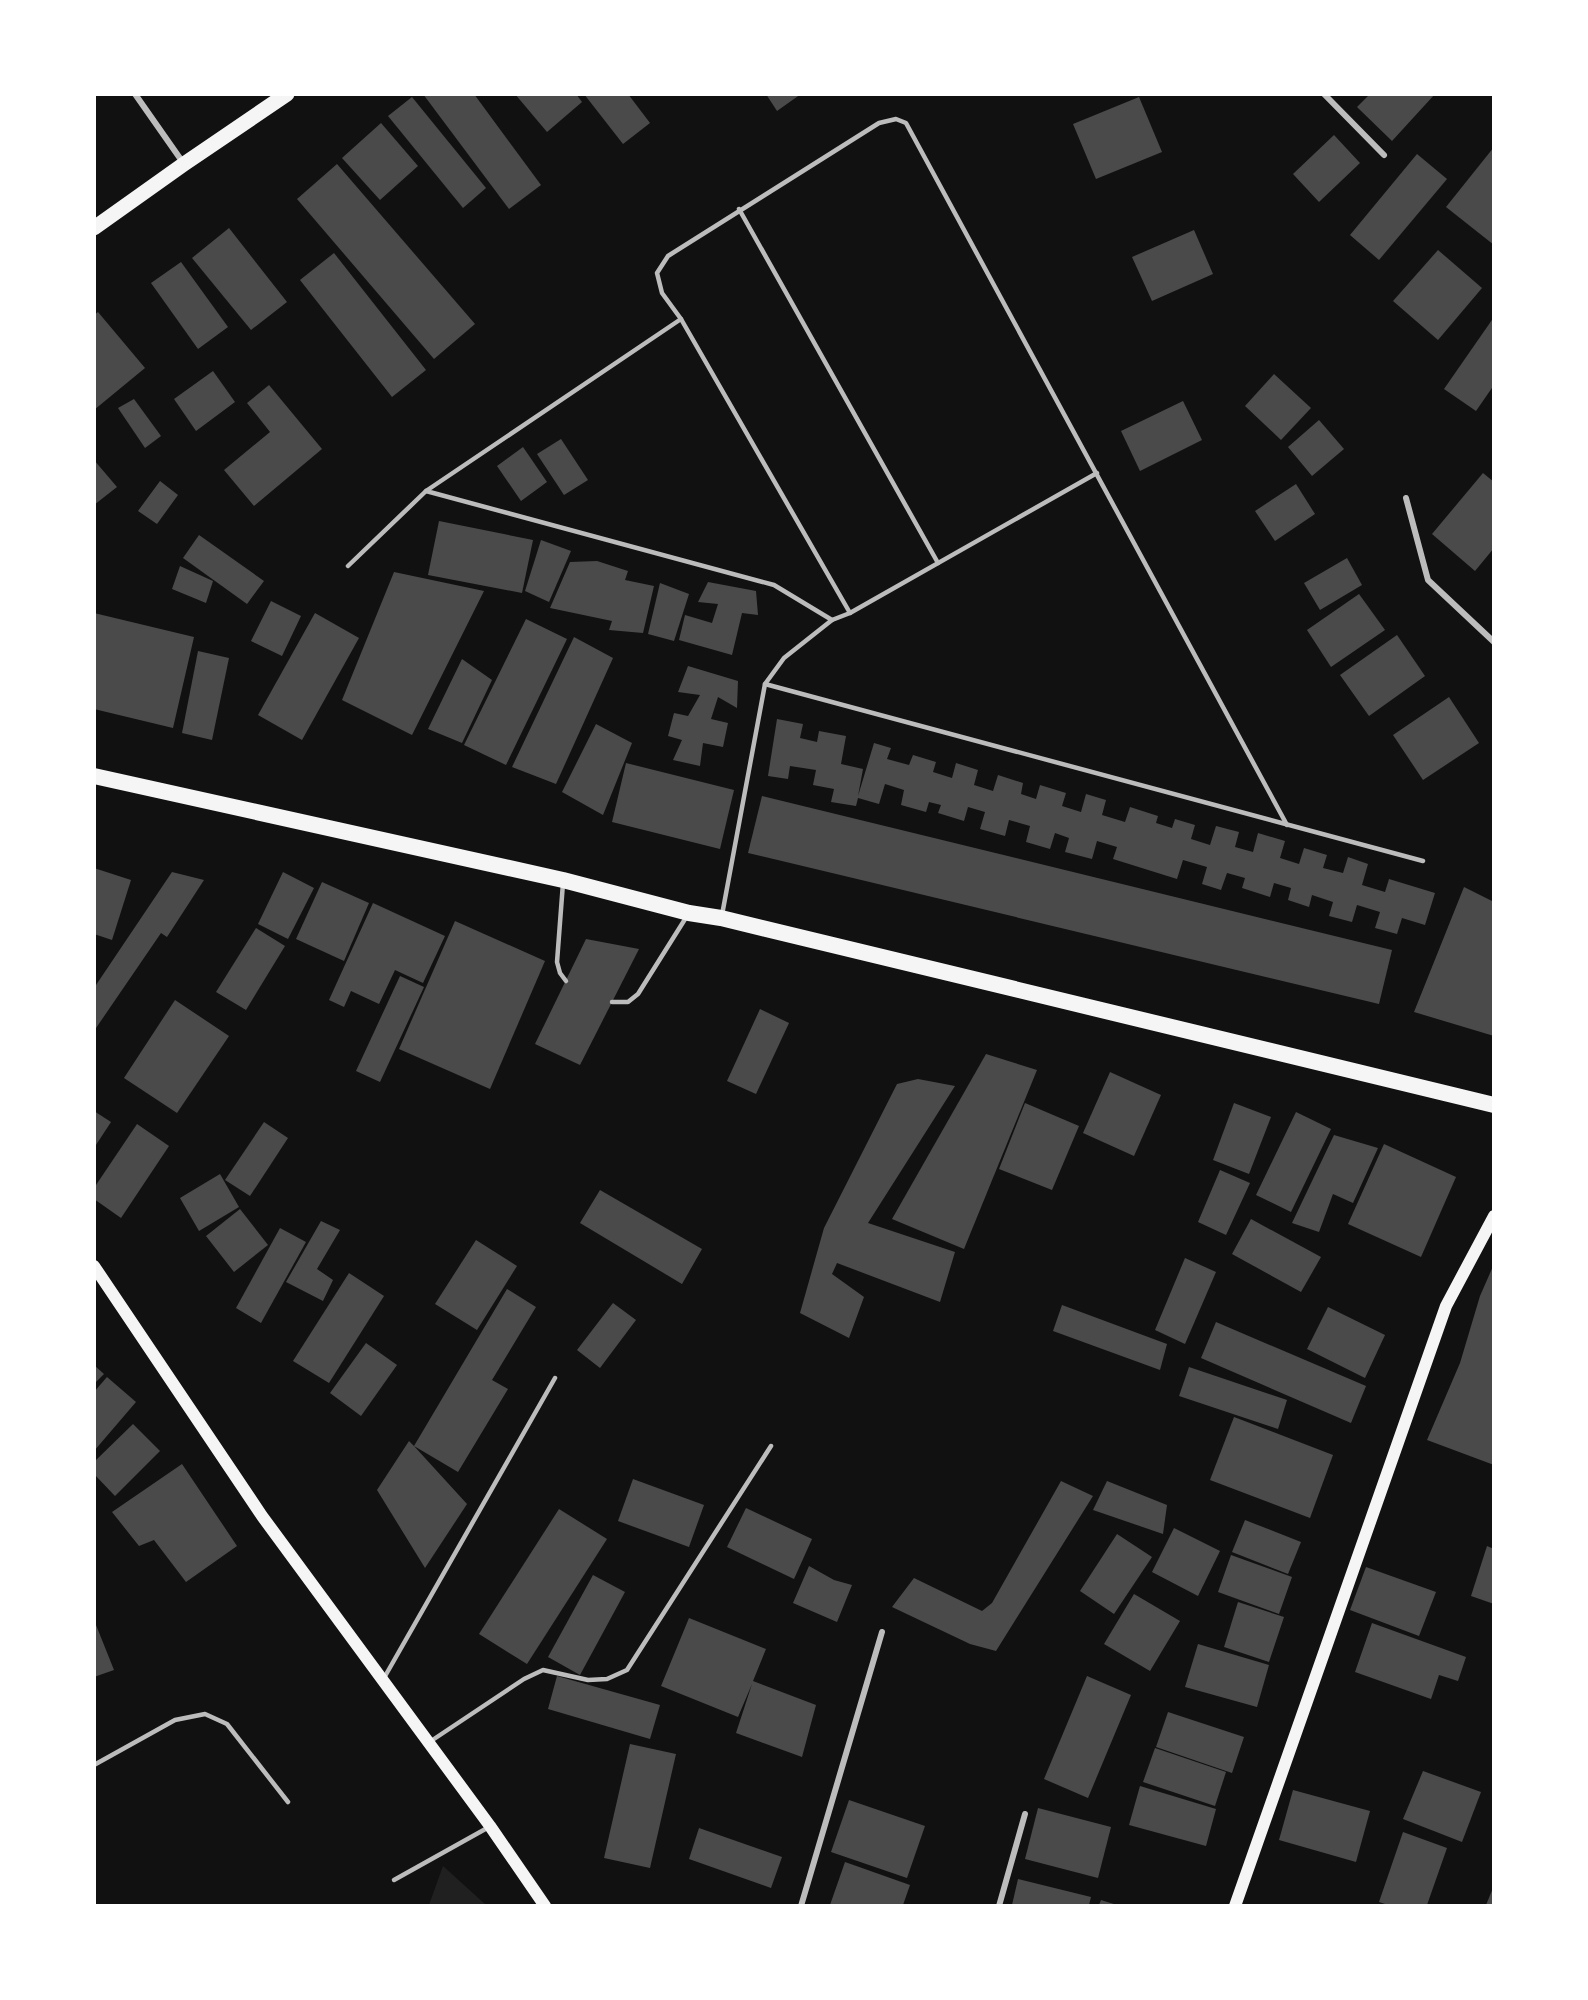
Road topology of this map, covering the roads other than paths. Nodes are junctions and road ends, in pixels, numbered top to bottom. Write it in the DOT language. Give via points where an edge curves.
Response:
graph roads {
  1 [pos="135,94"];
  2 [pos="287,94"];
  3 [pos="1324,94"];
  4 [pos="1384,155"];
  5 [pos="184,164"];
  6 [pos="740,209"];
  7 [pos="94,228"];
  8 [pos="681,319"];
  9 [pos="1097,472"];
  10 [pos="426,491"];
  11 [pos="1406,498"];
  12 [pos="938,563"];
  13 [pos="348,566"];
  14 [pos="850,613"];
  15 [pos="832,620"];
  16 [pos="1494,642"];
  17 [pos="765,684"];
  18 [pos="94,776"];
  19 [pos="1287,825"];
  20 [pos="1423,861"];
  21 [pos="563,880"];
  22 [pos="689,913"];
  23 [pos="721,918"];
  24 [pos="566,981"];
  25 [pos="612,1002"];
  26 [pos="1494,1105"];
  27 [pos="1494,1216"];
  28 [pos="94,1266"];
  29 [pos="555,1378"];
  30 [pos="771,1446"];
  31 [pos="882,1632"];
  32 [pos="383,1680"];
  33 [pos="429,1743"];
  34 [pos="94,1765"];
  35 [pos="288,1802"];
  36 [pos="1025,1814"];
  37 [pos="490,1826"];
  38 [pos="394,1880"];
  39 [pos="545,1905"];
  40 [pos="801,1905"];
  41 [pos="999,1905"];
  42 [pos="1234,1905"];
  1 -- 5 [label="street"];
  2 -- 5 [label="main road"];
  3 -- 4 [label="street"];
  5 -- 7 [label="main road"];
  6 -- 8 [label="lane" via="668,256 657,273 662,294"];
  6 -- 9 [label="lane" via="879,123 896,119 906,123"];
  6 -- 12 [label="lane"];
  8 -- 10 [label="lane"];
  8 -- 14 [label="lane"];
  9 -- 12 [label="lane"];
  9 -- 19 [label="lane"];
  10 -- 13 [label="lane"];
  10 -- 15 [label="lane" via="774,585"];
  11 -- 16 [label="street" via="1428,580"];
  12 -- 14 [label="lane"];
  14 -- 15 [label="lane"];
  15 -- 17 [label="lane" via="784,658"];
  17 -- 19 [label="lane"];
  17 -- 23 [label="lane"];
  18 -- 21 [label="highway"];
  19 -- 20 [label="lane"];
  21 -- 22 [label="highway"];
  21 -- 24 [label="lane" via="557,962"];
  22 -- 23 [label="highway"];
  22 -- 25 [label="lane" via="638,994 628,1002"];
  23 -- 26 [label="highway"];
  27 -- 42 [label="main road" via="1446,1306"];
  28 -- 32 [label="main road" via="262,1516"];
  29 -- 32 [label="lane"];
  30 -- 33 [label="lane" via="627,1670 608,1679 588,1680 543,1670"];
  31 -- 40 [label="street"];
  32 -- 33 [label="main road"];
  33 -- 37 [label="main road"];
  34 -- 35 [label="lane" via="175,1720 205,1714 227,1724"];
  36 -- 41 [label="street"];
  37 -- 38 [label="lane"];
  37 -- 39 [label="main road"];
}
